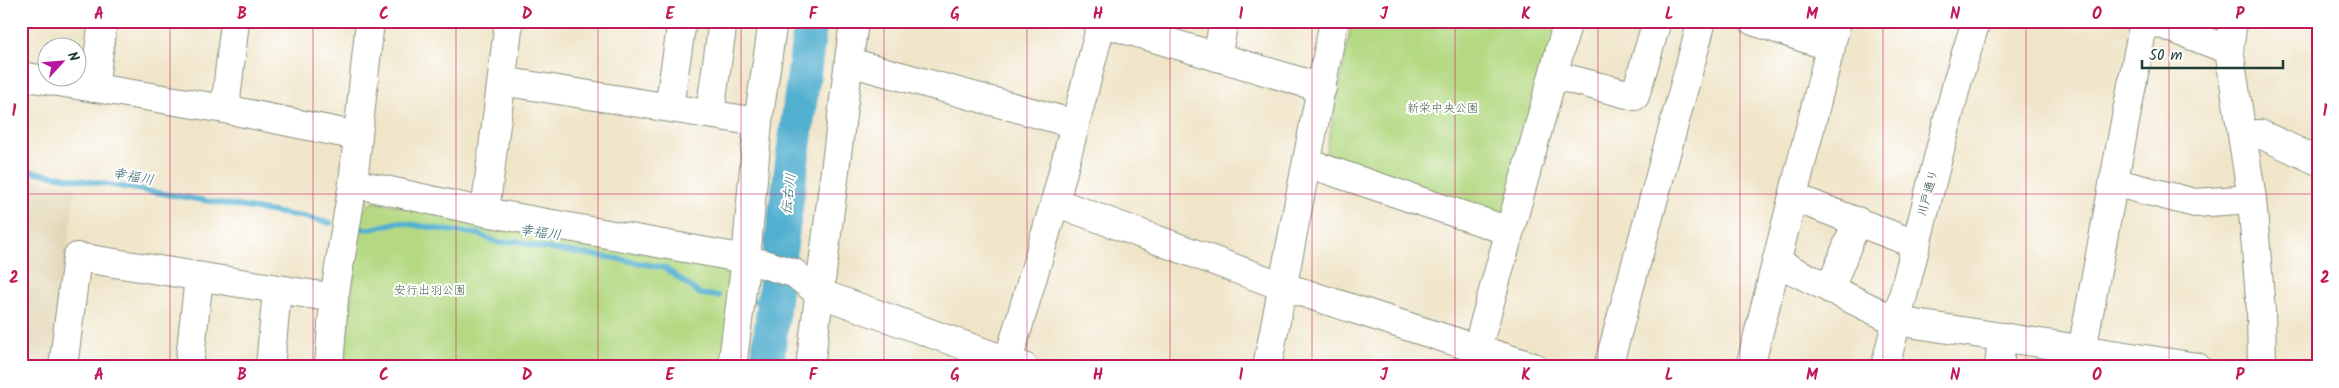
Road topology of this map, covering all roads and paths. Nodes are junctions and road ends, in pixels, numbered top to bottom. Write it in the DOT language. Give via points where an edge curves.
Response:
graph roads {
  1 [pos="103,21"];
  2 [pos="235,21"];
  3 [pos="370,21"];
  4 [pos="509,21"];
  5 [pos="682,21"];
  6 [pos="723,21"];
  7 [pos="773,21"];
  8 [pos="854,21"];
  9 [pos="1224,21"];
  10 [pos="1334,21"];
  11 [pos="1568,21"];
  12 [pos="1657,21"];
  13 [pos="1702,21"];
  14 [pos="1752,21"];
  15 [pos="1976,21"];
  16 [pos="2144,21"];
  17 [pos="2152,21"];
  18 [pos="2233,21"];
  19 [pos="1100,22"];
  20 [pos="1834,34"];
  21 [pos="2229,50"];
  22 [pos="1217,56"];
  23 [pos="849,62"];
  24 [pos="1554,75"];
  25 [pos="21,76"];
  26 [pos="502,81"];
  27 [pos="94,88"];
  28 [pos="1322,88"];
  29 [pos="669,107"];
  30 [pos="225,109"];
  31 [pos="710,113"];
  32 [pos="758,122"];
  33 [pos="1075,124"];
  34 [pos="2243,135"];
  35 [pos="358,136"];
  36 [pos="2318,161"];
  37 [pos="1307,164"];
  38 [pos="2113,182"];
  39 [pos="353,183"];
  40 [pos="1793,197"];
  41 [pos="2252,199"];
  42 [pos="1055,202"];
  43 [pos="485,212"];
  44 [pos="1857,221"];
  45 [pos="1509,231"];
  46 [pos="1915,244"];
  47 [pos="747,259"];
  48 [pos="1776,262"];
  49 [pos="199,277"];
  50 [pos="1282,286"];
  51 [pos="1830,289"];
  52 [pos="277,290"];
  53 [pos="819,293"];
  54 [pos="334,298"];
  55 [pos="1896,321"];
  56 [pos="2002,337"];
  57 [pos="1474,358"];
  58 [pos="2080,358"];
  59 [pos="1016,364"];
  60 [pos="2149,364"];
  61 [pos="63,367"];
  62 [pos="189,367"];
  63 [pos="270,367"];
  64 [pos="329,367"];
  65 [pos="732,367"];
  66 [pos="810,367"];
  67 [pos="1267,367"];
  68 [pos="1534,367"];
  69 [pos="1608,367"];
  70 [pos="1750,367"];
  71 [pos="1884,367"];
  72 [pos="1999,367"];
  73 [pos="2197,367"];
  74 [pos="2262,367"];
  1 -- 27 [label="street"];
  2 -- 30 [label="street"];
  3 -- 35 [label="street"];
  4 -- 26 [label="street"];
  5 -- 29 [label="street"];
  6 -- 31 [label="street"];
  7 -- 32 [label="street"];
  8 -- 23 [label="street"];
  9 -- 22 [label="street"];
  10 -- 28 [label="street"];
  11 -- 24 [label="street"];
  12 -- 24 [label="street" via="1635,96"];
  13 -- 69 [label="street"];
  14 -- 20 [label="street"];
  15 -- 46 [label="street, 川戸通り"];
  16 -- 38 [label="street"];
  17 -- 21 [label="street"];
  18 -- 21 [label="street"];
  19 -- 22 [label="street"];
  19 -- 33 [label="street"];
  20 -- 40 [label="street"];
  21 -- 34 [label="street"];
  22 -- 28 [label="street"];
  23 -- 33 [label="street"];
  23 -- 53 [label="street"];
  24 -- 45 [label="street"];
  25 -- 27 [label="street"];
  26 -- 29 [label="street"];
  26 -- 43 [label="street"];
  27 -- 30 [label="street"];
  28 -- 37 [label="street"];
  29 -- 31 [label="street"];
  30 -- 35 [label="street"];
  31 -- 32 [label="street"];
  32 -- 47 [label="street"];
  33 -- 42 [label="street"];
  34 -- 36 [label="street" via="2260,134"];
  34 -- 41 [label="street"];
  35 -- 39 [label="street"];
  37 -- 45 [label="street"];
  37 -- 50 [label="street"];
  38 -- 41 [label="street" via="2195,203"];
  38 -- 58 [label="street"];
  39 -- 43 [label="street"];
  39 -- 54 [label="street"];
  40 -- 44 [label="street"];
  40 -- 48 [label="street"];
  41 -- 74 [label="street"];
  42 -- 50 [label="street"];
  42 -- 59 [label="street"];
  43 -- 47 [label="street"];
  44 -- 46 [label="street"];
  44 -- 51 [label="street"];
  45 -- 57 [label="street"];
  46 -- 55 [label="street, 川戸通り"];
  47 -- 53 [label="street" via="794,274"];
  47 -- 65 [label="street"];
  48 -- 51 [label="street"];
  48 -- 70 [label="street"];
  49 -- 52 [label="street"];
  49 -- 61 [label="street" via="76,257"];
  49 -- 62 [label="street"];
  50 -- 57 [label="street"];
  50 -- 67 [label="street"];
  51 -- 55 [label="street"];
  52 -- 54 [label="street"];
  52 -- 63 [label="street"];
  53 -- 59 [label="street"];
  53 -- 66 [label="street"];
  54 -- 64 [label="street"];
  55 -- 56 [label="street"];
  55 -- 71 [label="street, 川戸通り"];
  56 -- 58 [label="street"];
  56 -- 72 [label="street"];
  57 -- 68 [label="street"];
  58 -- 60 [label="street"];
  60 -- 73 [label="street"];
}
